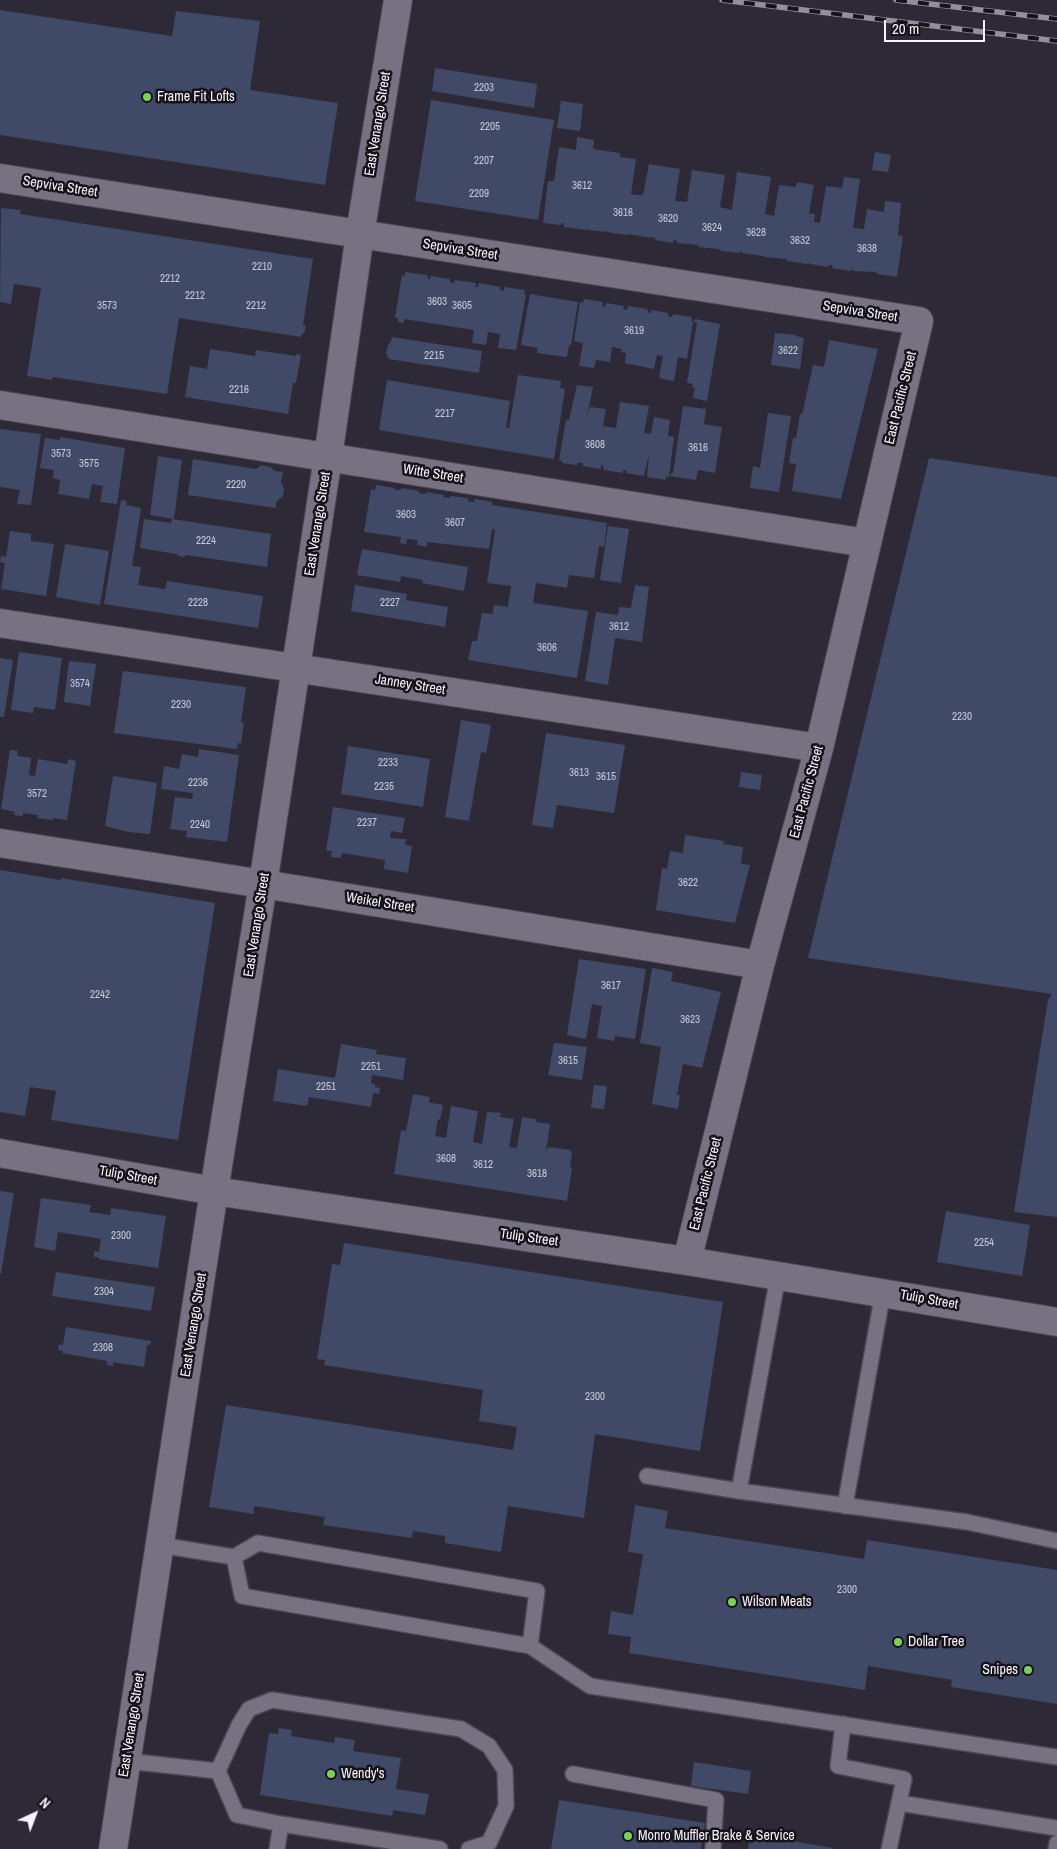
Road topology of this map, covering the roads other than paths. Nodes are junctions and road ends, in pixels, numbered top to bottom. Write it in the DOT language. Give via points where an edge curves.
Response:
graph roads {
  1 [pos="398,0"];
  2 [pos="0,178"];
  3 [pos="360,234"];
  4 [pos="919,321"];
  5 [pos="0,405"];
  6 [pos="328,457"];
  7 [pos="866,543"];
  8 [pos="0,623"];
  9 [pos="295,667"];
  10 [pos="819,748"];
  11 [pos="0,843"];
  12 [pos="263,884"];
  13 [pos="760,965"];
  14 [pos="0,1153"];
  15 [pos="214,1191"];
  16 [pos="687,1261"];
  17 [pos="778,1276"];
  18 [pos="883,1292"];
  19 [pos="1057,1322"];
  20 [pos="647,1476"];
  21 [pos="738,1491"];
  22 [pos="844,1506"];
  23 [pos="1057,1541"];
  24 [pos="160,1545"];
  25 [pos="234,1557"];
  26 [pos="530,1646"];
  27 [pos="843,1724"];
  28 [pos="1057,1757"];
  29 [pos="127,1761"];
  30 [pos="218,1771"];
  31 [pos="574,1774"];
  32 [pos="899,1803"];
  33 [pos="281,1824"];
  34 [pos="1057,1828"];
  35 [pos="1057,1843"];
  36 [pos="113,1849"];
  37 [pos="277,1849"];
  38 [pos="440,1849"];
  39 [pos="470,1849"];
  40 [pos="713,1849"];
  41 [pos="889,1849"];
  42 [pos="1056,1849"];
  1 -- 3 [label="street, East Venango Street"];
  2 -- 3 [label="street, Sepviva Street"];
  3 -- 4 [label="street, Sepviva Street"];
  3 -- 6 [label="street, East Venango Street"];
  4 -- 7 [label="street, East Pacific Street"];
  5 -- 6 [label="street, Witte Street"];
  6 -- 7 [label="street, Witte Street"];
  6 -- 9 [label="street, East Venango Street"];
  7 -- 10 [label="street, East Pacific Street"];
  8 -- 9 [label="street, Janney Street"];
  9 -- 10 [label="street, Janney Street"];
  9 -- 12 [label="street, East Venango Street"];
  10 -- 13 [label="street, East Pacific Street"];
  11 -- 12 [label="street, Weikel Street"];
  12 -- 13 [label="street, Weikel Street"];
  12 -- 15 [label="street, East Venango Street"];
  13 -- 16 [label="street, East Pacific Street"];
  14 -- 15 [label="street, Tulip Street"];
  15 -- 16 [label="street, Tulip Street"];
  15 -- 24 [label="street, East Venango Street"];
  16 -- 17 [label="street, Tulip Street"];
  17 -- 18 [label="street, Tulip Street"];
  17 -- 21 [label="lane"];
  18 -- 19 [label="street, Tulip Street"];
  18 -- 22 [label="lane"];
  20 -- 21 [label="lane"];
  21 -- 22 [label="lane"];
  22 -- 23 [label="lane" via="967,1522"];
  24 -- 25 [label="lane"];
  24 -- 29 [label="street, East Venango Street"];
  25 -- 26 [label="lane" via="242,1596"];
  25 -- 26 [label="lane" via="258,1543 537,1591"];
  26 -- 27 [label="lane" via="590,1686"];
  27 -- 28 [label="lane"];
  27 -- 32 [label="lane" via="838,1766 904,1779"];
  29 -- 30 [label="lane"];
  29 -- 36 [label="street, East Venango Street"];
  30 -- 33 [label="lane" via="237,1815"];
  30 -- 39 [label="lane" via="249,1709 272,1700 461,1728 489,1746 505,1770 506,1806 489,1843"];
  31 -- 40 [label="lane" via="716,1800"];
  32 -- 34 [label="lane"];
  32 -- 41 [label="lane"];
  33 -- 37 [label="lane"];
  33 -- 38 [label="lane"];
  35 -- 42 [label="lane"];
}
